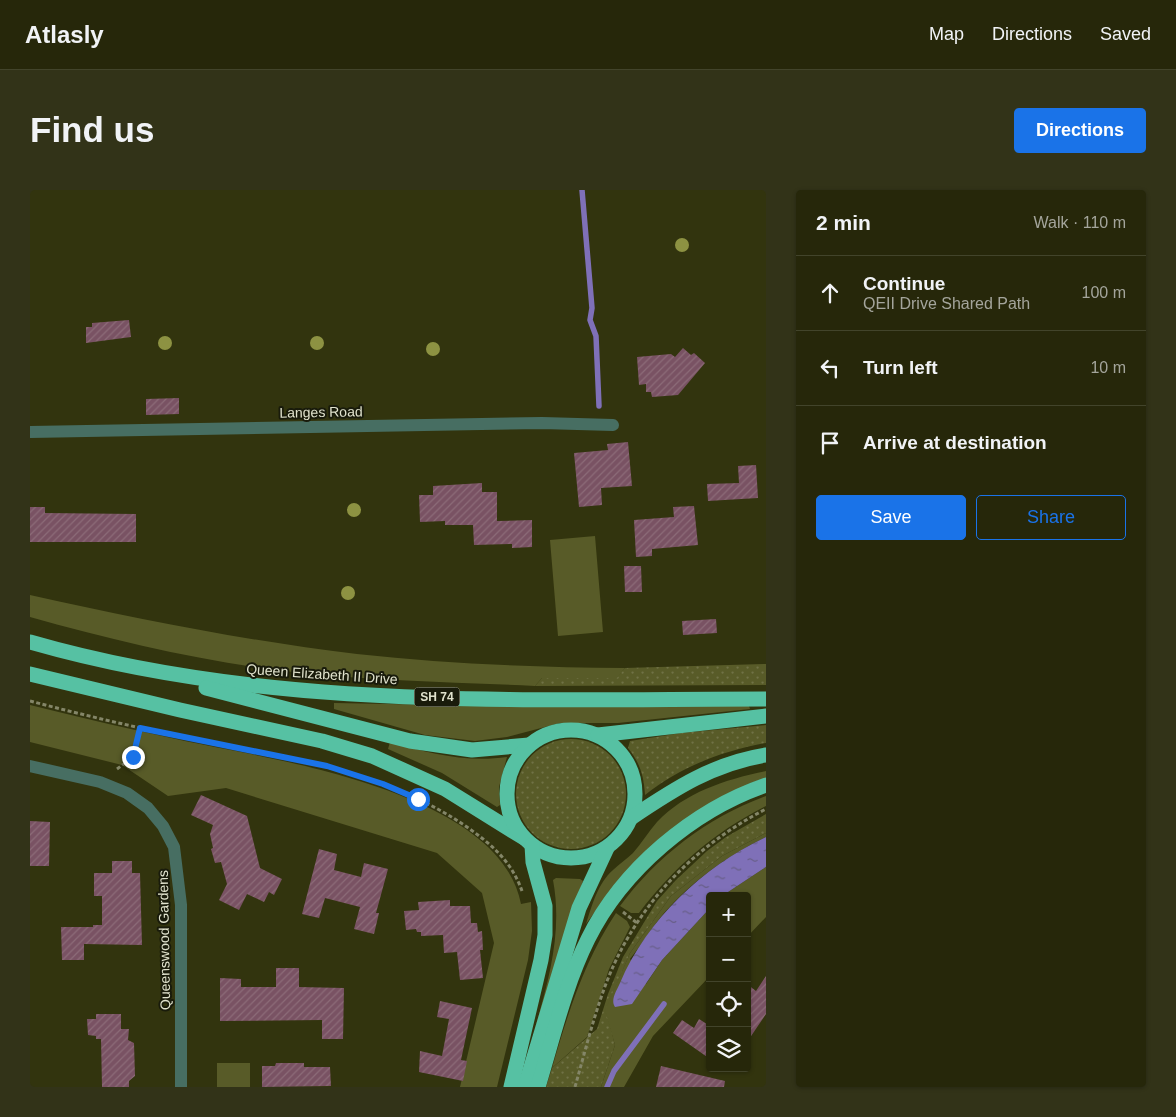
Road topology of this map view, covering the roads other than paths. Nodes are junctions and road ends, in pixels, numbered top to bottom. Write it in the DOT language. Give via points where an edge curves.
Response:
graph roads {
  1 [pos="613,425"];
  2 [pos="30,432"];
  3 [pos="30,642"];
  4 [pos="110,664"];
  5 [pos="30,674"];
  6 [pos="766,699"];
  7 [pos="766,716"];
  8 [pos="598,735"];
  9 [pos="529,745"];
  10 [pos="766,755"];
  11 [pos="30,766"];
  12 [pos="766,785"];
  13 [pos="631,818"];
  14 [pos="528,841"];
  15 [pos="607,848"];
  16 [pos="181,1087"];
  17 [pos="512,1087"];
  18 [pos="525,1087"];
  19 [pos="538,1087"];
  1 -- 2 [label="street, Langes Road"];
  3 -- 4 [label="highway, Queen Elizabeth II Drive / SH 74"];
  4 -- 6 [label="highway, Queen Elizabeth II Drive / SH 74" via="278,690 354,695"];
  4 -- 9 [label="highway, SH 74" via="410,741 472,750"];
  5 -- 14 [label="highway, SH 74" via="322,741 372,756 446,789"];
  7 -- 8 [label="highway, SH 74"];
  8 -- 9 [label="highway, SH 74" via="570,729 541,737"];
  8 -- 13 [label="highway, SH 74" via="620,752 631,770 636,790"];
  9 -- 14 [label="highway, SH 74" via="512,769 507,798 510,812"];
  10 -- 13 [label="highway, SH 74" via="708,771"];
  11 -- 16 [label="street, Queenswood Gardens" via="100,782 127,793 148,808 174,847 181,905"];
  12 -- 19 [label="highway" via="709,813 668,842 610,903 588,938 571,979"];
  13 -- 15 [label="highway, SH 74"];
  14 -- 15 [label="highway, SH 74" via="556,856 569,858"];
  14 -- 17 [label="highway" via="545,906 545,935"];
  15 -- 18 [label="highway" via="580,908"];
}
